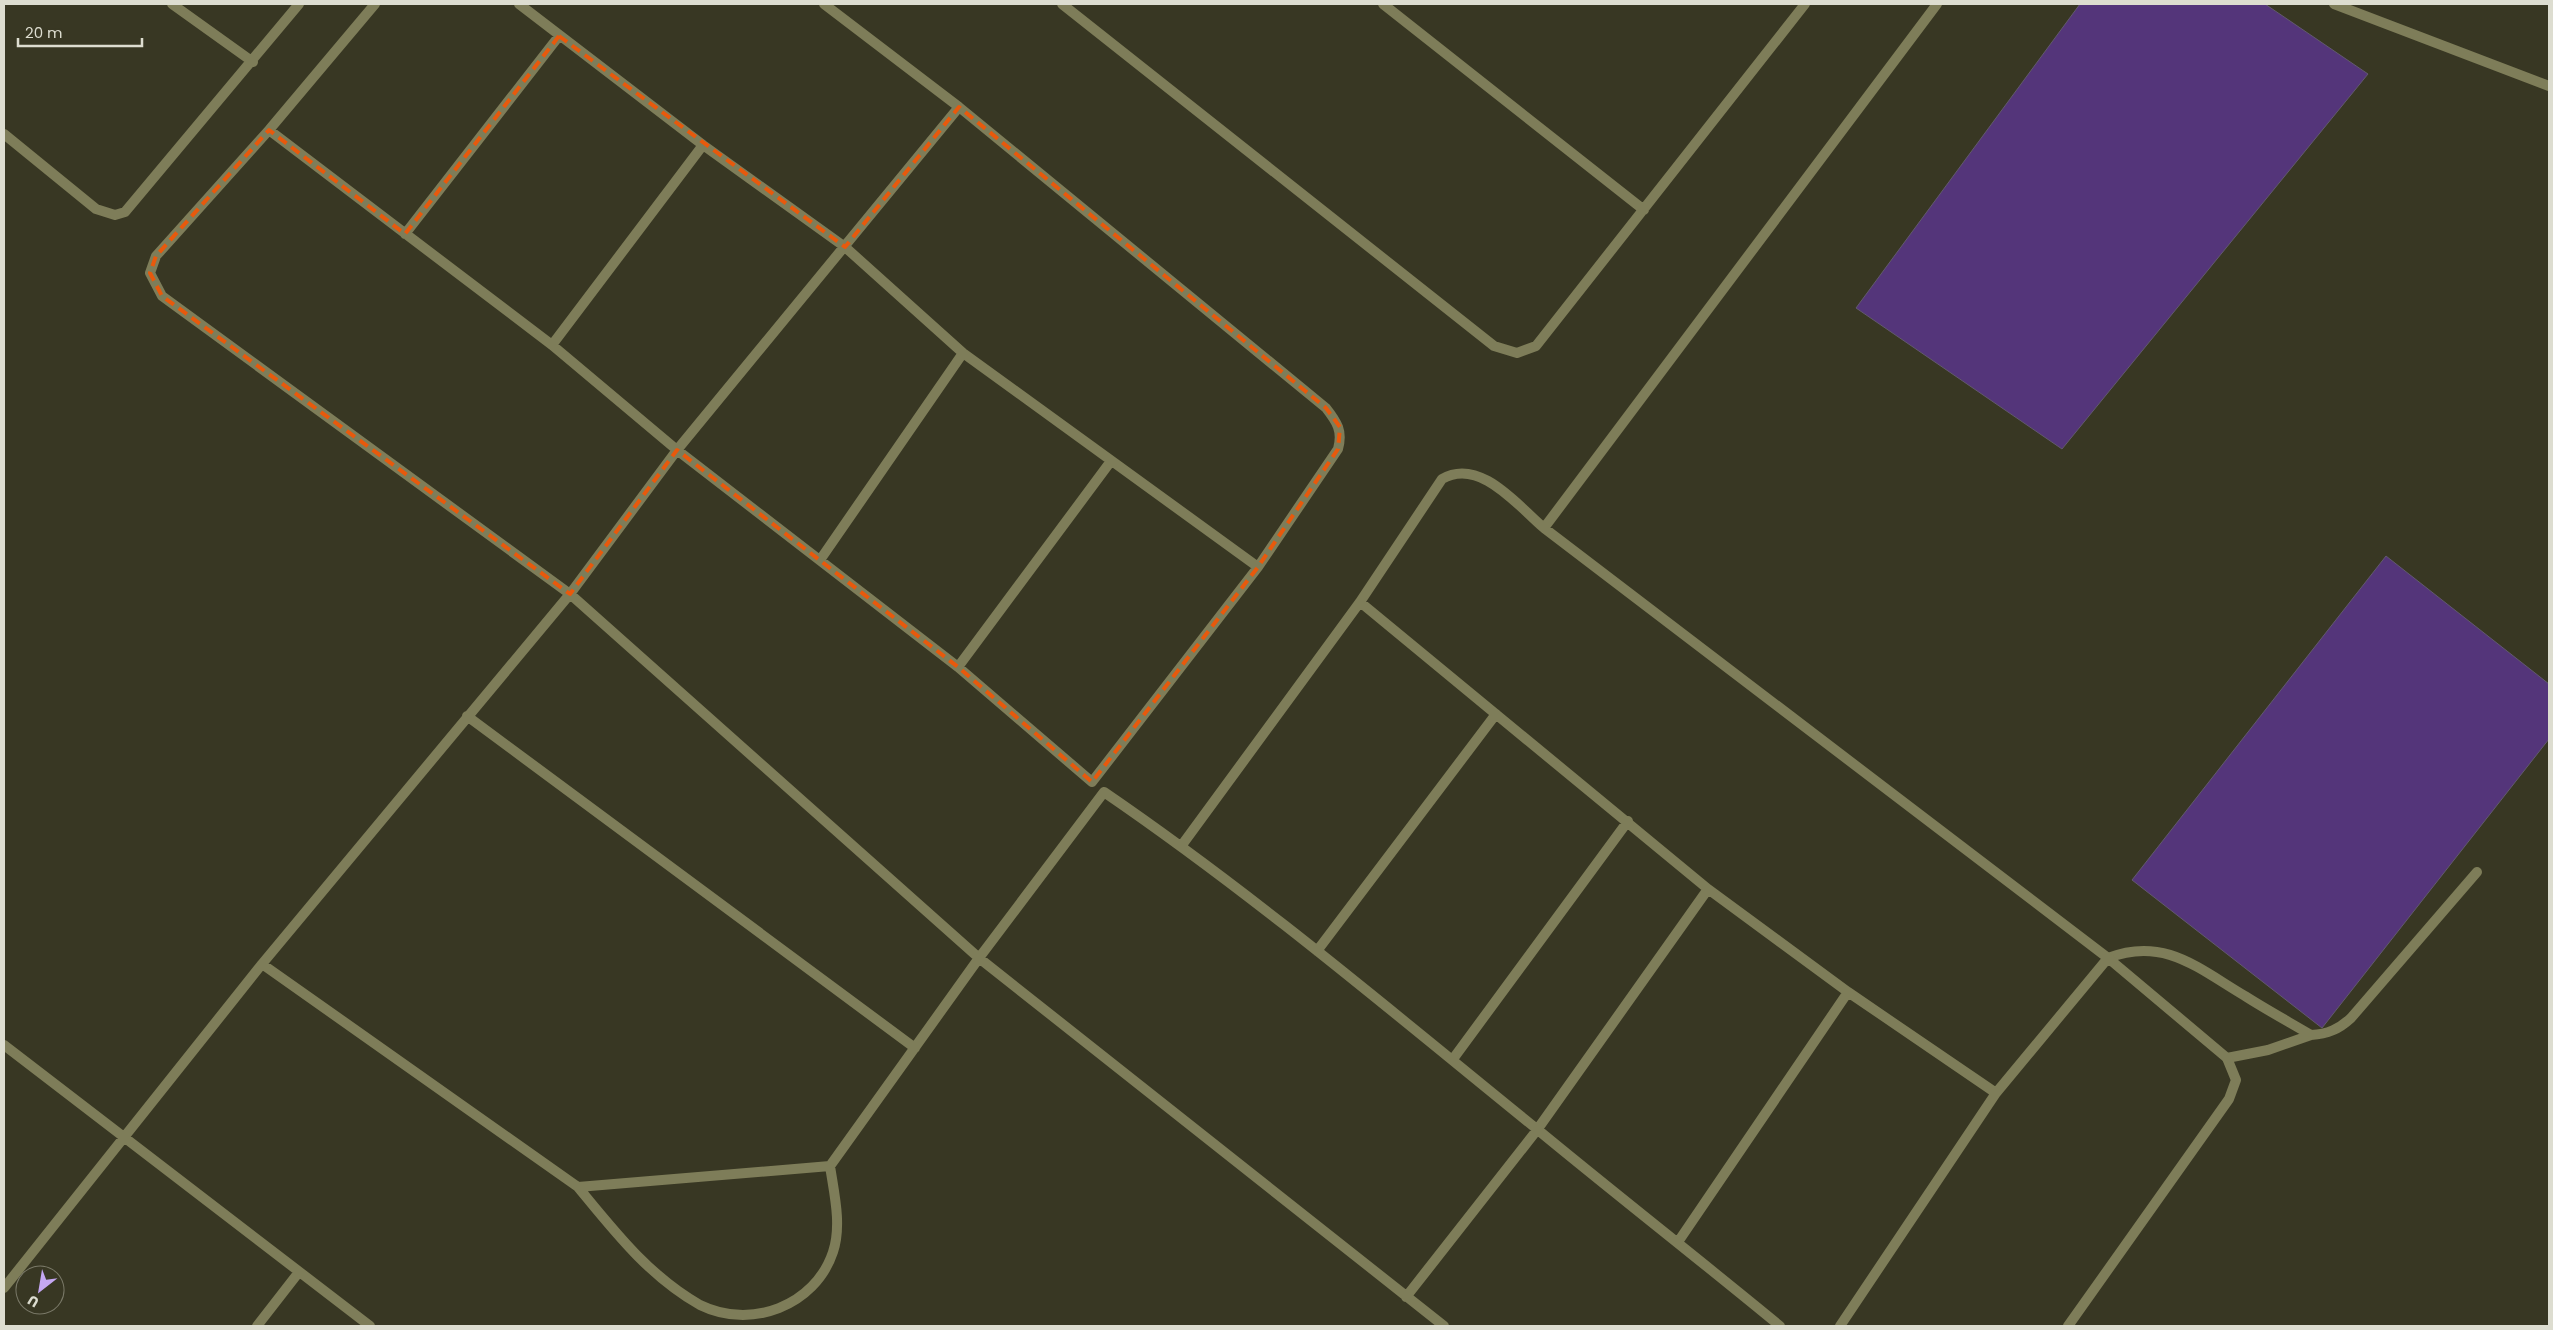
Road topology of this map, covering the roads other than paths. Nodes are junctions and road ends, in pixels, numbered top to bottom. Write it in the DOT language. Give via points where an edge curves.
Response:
graph roads {
  1 [pos="172,4"];
  2 [pos="299,4"];
  3 [pos="375,4"];
  4 [pos="519,4"];
  5 [pos="824,4"];
  6 [pos="1062,4"];
  7 [pos="1383,4"];
  8 [pos="1805,4"];
  9 [pos="1937,4"];
  10 [pos="2334,4"];
  11 [pos="559,36"];
  12 [pos="253,62"];
  13 [pos="2549,86"];
  14 [pos="958,107"];
  15 [pos="268,130"];
  16 [pos="4,134"];
  17 [pos="703,145"];
  18 [pos="1644,210"];
  19 [pos="405,234"];
  20 [pos="844,247"];
  21 [pos="552,345"];
  22 [pos="963,353"];
  23 [pos="677,450"];
  24 [pos="1111,462"];
  25 [pos="1544,528"];
  26 [pos="820,560"];
  27 [pos="1258,566"];
  28 [pos="570,594"];
  29 [pos="1360,602"];
  30 [pos="958,667"];
  31 [pos="1496,714"];
  32 [pos="467,716"];
  33 [pos="1628,821"];
  34 [pos="1182,845"];
  35 [pos="2477,872"];
  36 [pos="1708,889"];
  37 [pos="1317,951"];
  38 [pos="979,958"];
  39 [pos="2108,958"];
  40 [pos="262,964"];
  41 [pos="1848,992"];
  42 [pos="2311,1035"];
  43 [pos="4,1045"];
  44 [pos="915,1048"];
  45 [pos="2227,1058"];
  46 [pos="1453,1059"];
  47 [pos="1996,1093"];
  48 [pos="1538,1130"];
  49 [pos="123,1138"];
  50 [pos="830,1166"];
  51 [pos="578,1187"];
  52 [pos="1678,1242"];
  53 [pos="299,1272"];
  54 [pos="4,1288"];
  55 [pos="1406,1298"];
  56 [pos="257,1326"];
  57 [pos="370,1326"];
  58 [pos="1444,1326"];
  59 [pos="1780,1326"];
  60 [pos="1840,1326"];
  61 [pos="2068,1326"];
  1 -- 12 [label="street"];
  2 -- 12 [label="street"];
  3 -- 15 [label="street"];
  4 -- 11 [label="street"];
  5 -- 14 [label="street"];
  6 -- 18 [label="street" via="1494,346 1504,350 1516,353 1536,346"];
  7 -- 18 [label="street"];
  8 -- 18 [label="street"];
  9 -- 25 [label="street"];
  10 -- 13 [label="street"];
  11 -- 17 [label="street"];
  11 -- 19 [label="street"];
  12 -- 16 [label="street" via="132,206 120,214 96,210"];
  14 -- 20 [label="street"];
  14 -- 27 [label="street" via="1326,408 1340,427 1338,449"];
  15 -- 19 [label="street"];
  15 -- 28 [label="street" via="156,256 150,273 162,296"];
  17 -- 20 [label="street"];
  17 -- 21 [label="street"];
  19 -- 21 [label="street"];
  20 -- 22 [label="street"];
  20 -- 23 [label="street"];
  21 -- 23 [label="street"];
  22 -- 24 [label="street"];
  22 -- 26 [label="street"];
  23 -- 26 [label="street"];
  23 -- 28 [label="street"];
  24 -- 27 [label="street"];
  24 -- 30 [label="street"];
  25 -- 29 [label="street" via="1487,479 1451,474 1442,479"];
  25 -- 39 [label="street"];
  26 -- 30 [label="street"];
  27 -- 30 [label="street" via="1092,782"];
  28 -- 32 [label="street"];
  28 -- 38 [label="street"];
  29 -- 31 [label="street"];
  29 -- 34 [label="street"];
  31 -- 33 [label="street"];
  31 -- 37 [label="street"];
  32 -- 40 [label="street"];
  32 -- 44 [label="street"];
  33 -- 36 [label="street"];
  33 -- 46 [label="street"];
  34 -- 37 [label="street"];
  34 -- 38 [label="street" via="1104,792"];
  35 -- 42 [label="street" via="2352,1018 2331,1032"];
  36 -- 41 [label="street"];
  36 -- 48 [label="street"];
  37 -- 46 [label="street"];
  38 -- 44 [label="street"];
  38 -- 55 [label="street"];
  39 -- 42 [label="street" via="2127,950 2147,950 2190,962"];
  39 -- 45 [label="street"];
  39 -- 47 [label="street"];
  40 -- 49 [label="street"];
  40 -- 51 [label="street"];
  41 -- 47 [label="street"];
  41 -- 52 [label="street"];
  42 -- 45 [label="street" via="2268,1050"];
  43 -- 49 [label="street"];
  44 -- 50 [label="street"];
  45 -- 61 [label="street" via="2236,1080 2229,1099"];
  46 -- 48 [label="street"];
  47 -- 60 [label="street"];
  48 -- 52 [label="street"];
  48 -- 55 [label="street"];
  49 -- 53 [label="street"];
  49 -- 54 [label="street"];
  50 -- 51 [label="street"];
  50 -- 51 [label="street" via="837,1222 833,1252 818,1281 797,1300 775,1312 754,1317 731,1315 702,1306 660,1278 633,1254"];
  52 -- 59 [label="street"];
  53 -- 56 [label="street"];
  53 -- 57 [label="street"];
  55 -- 58 [label="street"];
}
